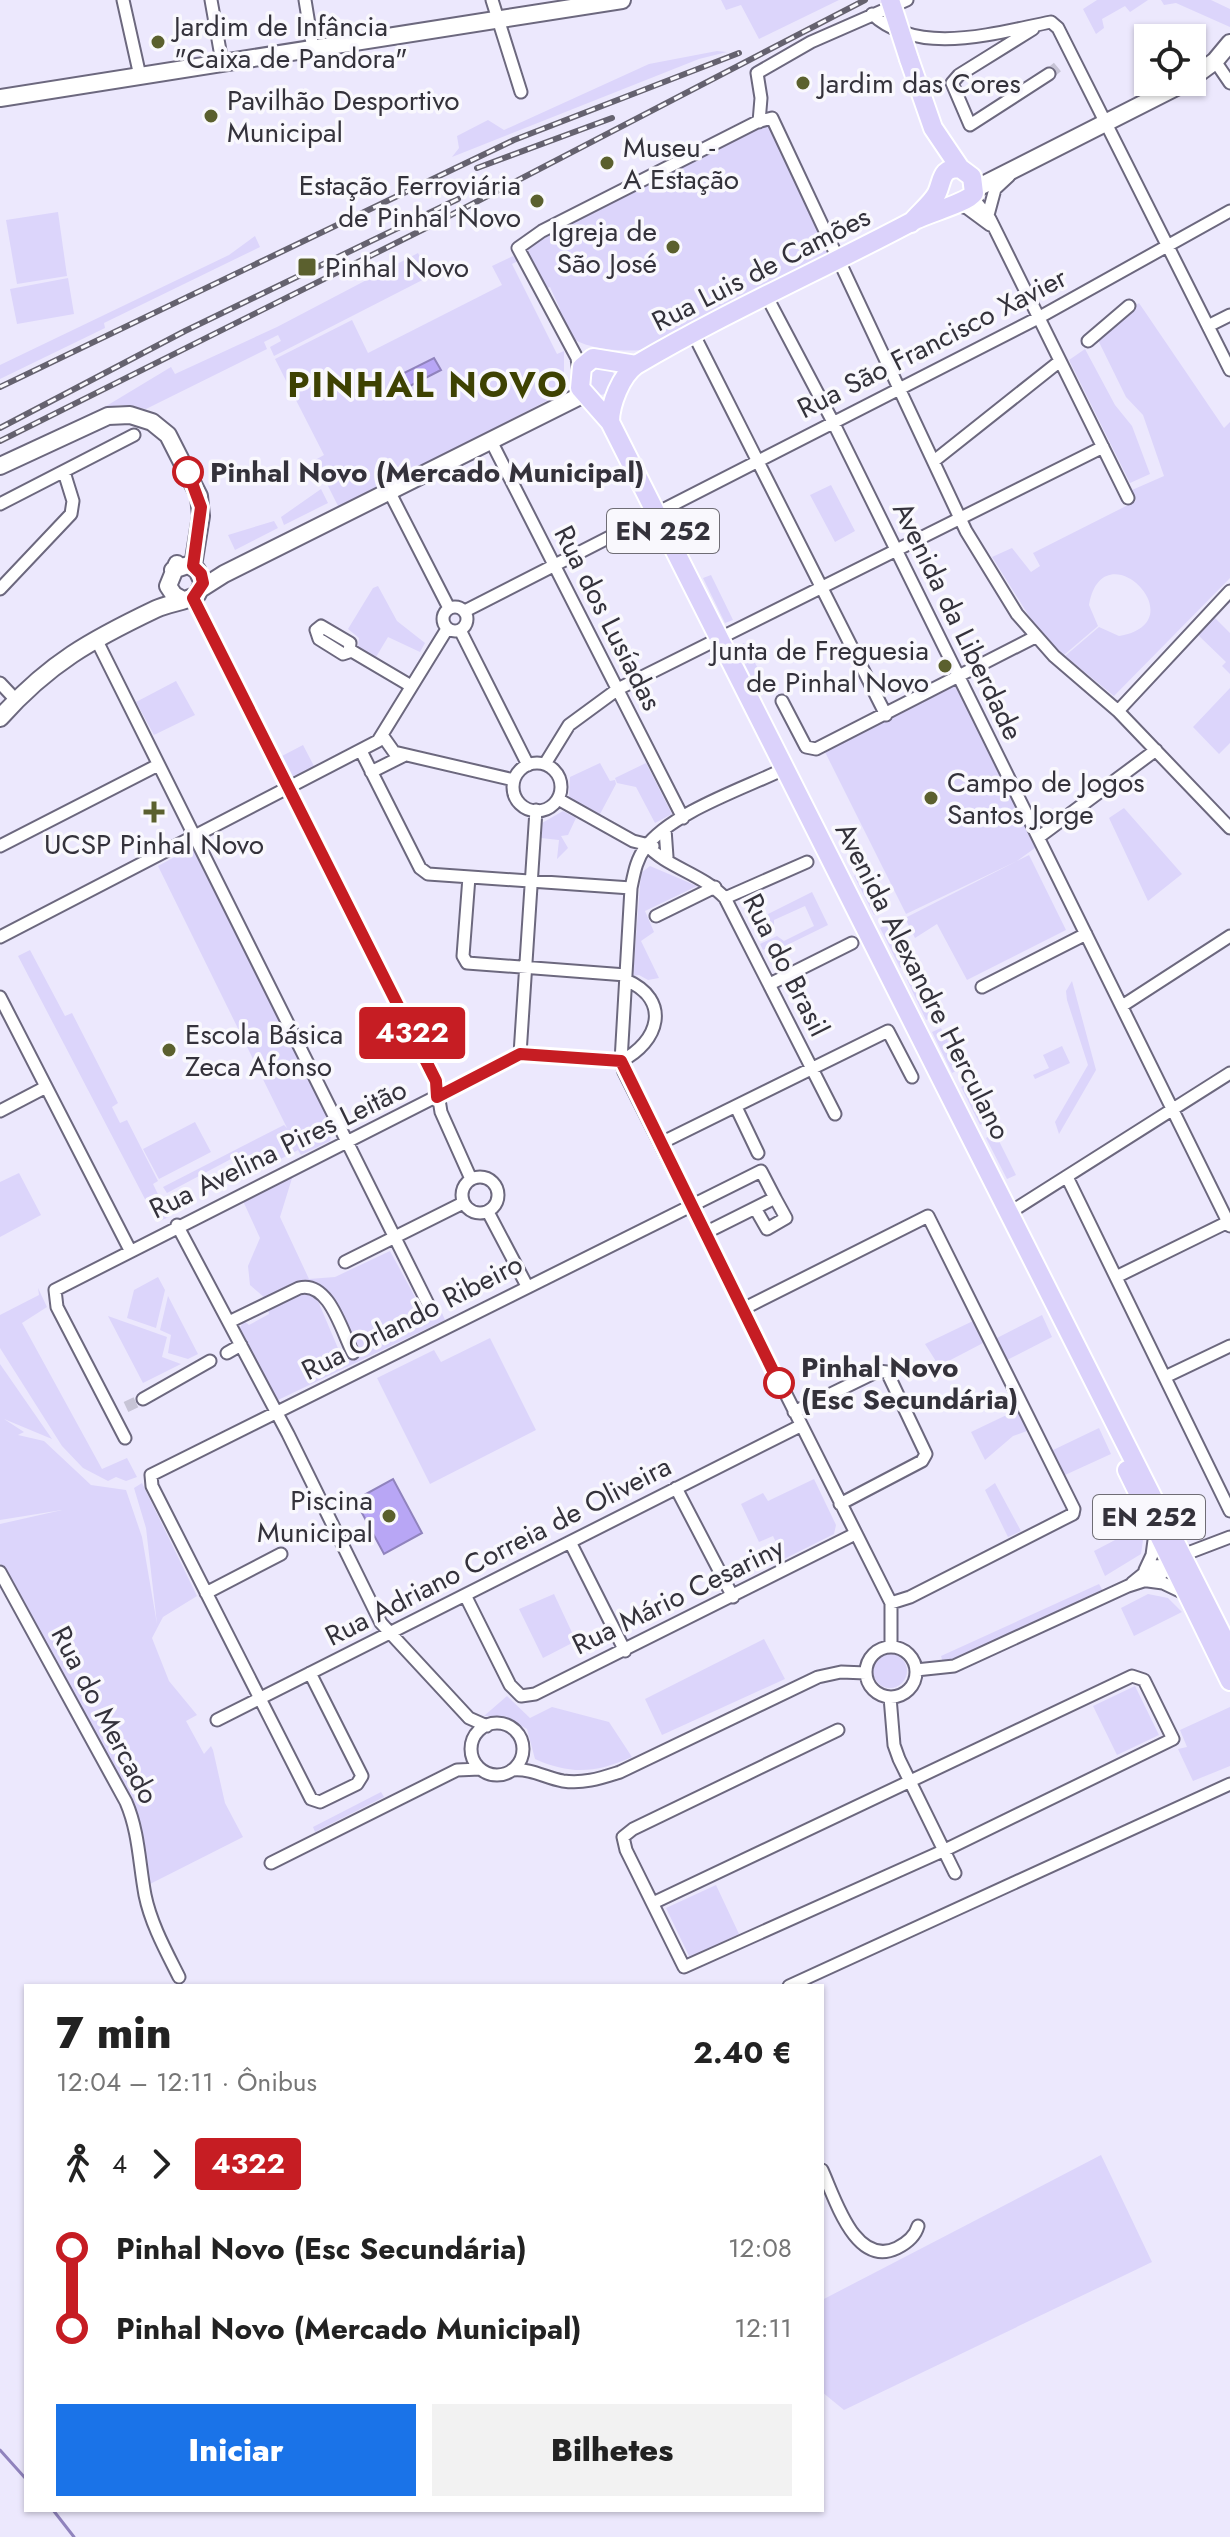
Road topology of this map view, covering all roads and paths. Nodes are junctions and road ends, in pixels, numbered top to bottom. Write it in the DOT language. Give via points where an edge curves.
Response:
graph roads {
  1 [pos="123,0"];
  2 [pos="211,0"];
  3 [pos="305,0"];
  4 [pos="492,0"];
  5 [pos="622,0"];
  6 [pos="890,0"];
  7 [pos="907,0"];
  8 [pos="872,14"];
  9 [pos="498,21"];
  10 [pos="1040,24"];
  11 [pos="1230,43"];
  12 [pos="313,49"];
  13 [pos="1215,61"];
  14 [pos="222,62"];
  15 [pos="1206,68"];
  16 [pos="1049,74"];
  17 [pos="140,76"];
  18 [pos="1230,83"];
  19 [pos="521,92"];
  20 [pos="1160,96"];
  21 [pos="0,98"];
  22 [pos="759,122"];
  23 [pos="1106,125"];
  24 [pos="1014,172"];
  25 [pos="959,188"];
  26 [pos="1230,211"];
  27 [pos="991,222"];
  28 [pos="1167,246"];
  29 [pos="841,260"];
  30 [pos="767,297"];
  31 [pos="1129,306"];
  32 [pos="1230,315"];
  33 [pos="1038,318"];
  34 [pos="1208,326"];
  35 [pos="694,335"];
  36 [pos="1088,341"];
  37 [pos="584,356"];
  38 [pos="1060,361"];
  39 [pos="615,362"];
  40 [pos="636,365"];
  41 [pos="1230,370"];
  42 [pos="899,387"];
  43 [pos="581,389"];
  44 [pos="620,389"];
  45 [pos="610,422"];
  46 [pos="833,422"];
  47 [pos="134,435"];
  48 [pos="490,439"];
  49 [pos="1103,447"];
  50 [pos="758,461"];
  51 [pos="934,461"];
  52 [pos="0,466"];
  53 [pos="64,472"];
  54 [pos="389,491"];
  55 [pos="1128,498"];
  56 [pos="0,504"];
  57 [pos="655,516"];
  58 [pos="960,519"];
  59 [pos="195,536"];
  60 [pos="897,552"];
  61 [pos="555,565"];
  62 [pos="171,575"];
  63 [pos="194,585"];
  64 [pos="824,588"];
  65 [pos="0,589"];
  66 [pos="1230,591"];
  67 [pos="449,608"];
  68 [pos="465,611"];
  69 [pos="140,617"];
  70 [pos="454,629"];
  71 [pos="1035,637"];
  72 [pos="96,639"];
  73 [pos="718,640"];
  74 [pos="350,650"];
  75 [pos="960,678"];
  76 [pos="0,683"];
  77 [pos="411,686"];
  78 [pos="618,689"];
  79 [pos="16,700"];
  80 [pos="782,701"];
  81 [pos="1118,711"];
  82 [pos="886,715"];
  83 [pos="0,718"];
  84 [pos="382,735"];
  85 [pos="1156,750"];
  86 [pos="361,751"];
  87 [pos="405,755"];
  88 [pos="545,764"];
  89 [pos="158,765"];
  90 [pos="528,765"];
  91 [pos="784,769"];
  92 [pos="371,772"];
  93 [pos="514,780"];
  94 [pos="288,789"];
  95 [pos="558,799"];
  96 [pos="536,810"];
  97 [pos="683,818"];
  98 [pos="1230,828"];
  99 [pos="665,829"];
  100 [pos="197,836"];
  101 [pos="1039,837"];
  102 [pos="647,845"];
  103 [pos="0,846"];
  104 [pos="666,858"];
  105 [pos="807,862"];
  106 [pos="635,867"];
  107 [pos="469,877"];
  108 [pos="531,883"];
  109 [pos="715,887"];
  110 [pos="631,888"];
  111 [pos="725,898"];
  112 [pos="656,916"];
  113 [pos="1086,934"];
  114 [pos="1230,936"];
  115 [pos="0,937"];
  116 [pos="852,943"];
  117 [pos="526,968"];
  118 [pos="626,978"];
  119 [pos="770,984"];
  120 [pos="982,987"];
  121 [pos="0,997"];
  122 [pos="1122,1006"];
  123 [pos="520,1054"];
  124 [pos="621,1061"];
  125 [pos="812,1068"];
  126 [pos="1230,1073"];
  127 [pos="912,1077"];
  128 [pos="46,1087"];
  129 [pos="437,1097"];
  130 [pos="736,1107"];
  131 [pos="1173,1110"];
  132 [pos="0,1111"];
  133 [pos="835,1114"];
  134 [pos="348,1139"];
  135 [pos="661,1143"];
  136 [pos="758,1153"];
  137 [pos="1067,1177"];
  138 [pos="471,1179"];
  139 [pos="775,1198"];
  140 [pos="463,1203"];
  141 [pos="691,1204"];
  142 [pos="755,1208"];
  143 [pos="488,1212"];
  144 [pos="1009,1213"];
  145 [pos="1229,1224"];
  146 [pos="177,1225"];
  147 [pos="705,1233"];
  148 [pos="395,1237"];
  149 [pos="130,1250"];
  150 [pos="345,1262"];
  151 [pos="1116,1277"];
  152 [pos="527,1286"];
  153 [pos="743,1309"];
  154 [pos="432,1312"];
  155 [pos="229,1322"];
  156 [pos="241,1345"];
  157 [pos="1230,1346"];
  158 [pos="1077,1349"];
  159 [pos="227,1353"];
  160 [pos="353,1353"];
  161 [pos="210,1361"];
  162 [pos="1165,1377"];
  163 [pos="143,1399"];
  164 [pos="126,1407"];
  165 [pos="112,1412"];
  166 [pos="276,1412"];
  167 [pos="794,1412"];
  168 [pos="800,1426"];
  169 [pos="125,1438"];
  170 [pos="676,1488"];
  171 [pos="840,1504"];
  172 [pos="1230,1511"];
  173 [pos="1154,1529"];
  174 [pos="855,1534"];
  175 [pos="1230,1537"];
  176 [pos="570,1542"];
  177 [pos="281,1554"];
  178 [pos="1178,1562"];
  179 [pos="0,1572"];
  180 [pos="1136,1581"];
  181 [pos="206,1593"];
  182 [pos="465,1595"];
  183 [pos="1187,1595"];
  184 [pos="733,1597"];
  185 [pos="891,1603"];
  186 [pos="388,1633"];
  187 [pos="891,1647"];
  188 [pos="625,1651"];
  189 [pos="1230,1651"];
  190 [pos="916,1670"];
  191 [pos="310,1673"];
  192 [pos="866,1673"];
  193 [pos="1230,1681"];
  194 [pos="890,1697"];
  195 [pos="260,1699"];
  196 [pos="469,1718"];
  197 [pos="217,1720"];
  198 [pos="487,1726"];
  199 [pos="838,1730"];
  200 [pos="472,1743"];
  201 [pos="523,1754"];
  202 [pos="480,1769"];
  203 [pos="457,1770"];
  204 [pos="512,1770"];
  205 [pos="537,1772"];
  206 [pos="912,1782"];
  207 [pos="1230,1784"];
  208 [pos="945,1850"];
  209 [pos="271,1863"];
  210 [pos="955,1873"];
  211 [pos="653,1903"];
  212 [pos="179,1977"];
  213 [pos="793,1984"];
  214 [pos="824,2174"];
  215 [pos="918,2226"];
  1 -- 17 [label="street"];
  2 -- 14 [label="street"];
  3 -- 12 [label="street"];
  4 -- 9 [label="street"];
  5 -- 9 [label="main road"];
  6 -- 25 [label="main road, bridge"];
  7 -- 8 [label="street"];
  8 -- 10 [label="street" via="909,37 973,35"];
  8 -- 22 [label="street" via="757,73"];
  9 -- 12 [label="main road"];
  9 -- 19 [label="street"];
  10 -- 16 [label="street" via="952,83 970,125"];
  10 -- 23 [label="street" via="1051,22 1058,28 1067,61"];
  11 -- 13 [label="main road"];
  12 -- 14 [label="main road"];
  13 -- 15 [label="main road"];
  13 -- 18 [label="street"];
  14 -- 17 [label="main road"];
  17 -- 21 [label="main road"];
  20 -- 23 [label="main road"];
  22 -- 29 [label="street" via="772,118"];
  22 -- 37 [label="street" via="531,236 518,248"];
  23 -- 24 [label="main road"];
  23 -- 28 [label="street"];
  24 -- 25 [label="main road"];
  24 -- 27 [label="street" via="995,189"];
  25 -- 27 [label="street"];
  25 -- 27 [label="street" via="967,208"];
  25 -- 29 [label="main road, Rua Luis de Camões" via="911,223"];
  26 -- 28 [label="street, Rua São Francisco Xavier"];
  27 -- 33 [label="street"];
  28 -- 33 [label="street, Rua São Francisco Xavier"];
  28 -- 34 [label="street"];
  29 -- 30 [label="main road, Rua Luis de Camões"];
  29 -- 42 [label="street"];
  30 -- 35 [label="main road, Rua Luis de Camões"];
  30 -- 46 [label="street, Avenida da Liberdade"];
  31 -- 36 [label="street"];
  32 -- 34 [label="street"];
  33 -- 38 [label="street"];
  33 -- 42 [label="street, Rua São Francisco Xavier"];
  34 -- 41 [label="street"];
  35 -- 40 [label="main road, Rua Luis de Camões"];
  35 -- 50 [label="street"];
  37 -- 39 [label="main road, Rua Luis de Camões"];
  37 -- 43 [label="main road"];
  38 -- 49 [label="street"];
  38 -- 51 [label="street"];
  39 -- 40 [label="main road, Rua Luis de Camões"];
  39 -- 44 [label="main road"];
  40 -- 44 [label="main road, Rua Luis de Camões"];
  42 -- 46 [label="street, Rua São Francisco Xavier"];
  42 -- 51 [label="street"];
  43 -- 44 [label="main road" via="603,401"];
  43 -- 45 [label="main road, EN 252"];
  43 -- 48 [label="main road"];
  44 -- 45 [label="main road, Rua Luis de Camões"];
  45 -- 57 [label="main road, EN 252"];
  46 -- 50 [label="street, Rua São Francisco Xavier"];
  46 -- 60 [label="street, Avenida da Liberdade"];
  47 -- 53 [label="street"];
  48 -- 54 [label="main road"];
  48 -- 61 [label="street, Rua dos Lusíadas"];
  49 -- 55 [label="street"];
  49 -- 58 [label="street"];
  50 -- 57 [label="street, Rua São Francisco Xavier"];
  50 -- 64 [label="street"];
  51 -- 58 [label="street"];
  52 -- 59 [label="main road" via="111,415 149,420 172,441 199,496"];
  53 -- 56 [label="street"];
  53 -- 65 [label="street" via="73,501 71,514"];
  54 -- 63 [label="main road"];
  54 -- 67 [label="street"];
  57 -- 61 [label="street, Rua São Francisco Xavier"];
  57 -- 73 [label="main road, EN 252"];
  58 -- 60 [label="street"];
  58 -- 71 [label="street"];
  59 -- 62 [label="main road"];
  59 -- 63 [label="main road"];
  60 -- 64 [label="street"];
  60 -- 75 [label="street, Avenida da Liberdade"];
  61 -- 68 [label="street, Rua São Francisco Xavier"];
  61 -- 78 [label="street, Rua dos Lusíadas"];
  62 -- 63 [label="main road" via="182,565"];
  62 -- 63 [label="main road" via="174,595"];
  62 -- 69 [label="main road"];
  63 -- 69 [label="main road"];
  63 -- 94 [label="street"];
  64 -- 73 [label="street"];
  64 -- 82 [label="street"];
  66 -- 81 [label="street"];
  67 -- 68 [label="street"];
  67 -- 70 [label="street" via="443,618"];
  68 -- 70 [label="street" via="467,620"];
  69 -- 72 [label="main road"];
  70 -- 77 [label="street"];
  70 -- 90 [label="street"];
  71 -- 75 [label="street"];
  71 -- 81 [label="street"];
  72 -- 79 [label="main road" via="50,668"];
  72 -- 89 [label="street"];
  73 -- 78 [label="street"];
  73 -- 91 [label="main road, Avenida Alexandre Herculano / EN 252"];
  74 -- 77 [label="street"];
  75 -- 82 [label="street"];
  75 -- 101 [label="street, Avenida da Liberdade"];
  76 -- 79 [label="street"];
  77 -- 84 [label="street"];
  78 -- 88 [label="street" via="569,725"];
  78 -- 97 [label="street, Rua dos Lusíadas"];
  79 -- 83 [label="main road"];
  80 -- 82 [label="street" via="806,747 816,749"];
  81 -- 85 [label="street"];
  84 -- 86 [label="street"];
  84 -- 87 [label="street" via="394,752"];
  85 -- 98 [label="street"];
  85 -- 101 [label="street"];
  86 -- 92 [label="street"];
  86 -- 94 [label="street"];
  87 -- 92 [label="street"];
  87 -- 93 [label="street"];
  88 -- 90 [label="street"];
  88 -- 95 [label="street" via="559,779"];
  89 -- 100 [label="street"];
  89 -- 103 [label="street"];
  90 -- 93 [label="street"];
  91 -- 97 [label="street"];
  91 -- 144 [label="main road, Avenida Alexandre Herculano / EN 252"];
  92 -- 107 [label="street" via="420,868 433,876"];
  93 -- 96 [label="street" via="518,800"];
  94 -- 100 [label="street"];
  94 -- 129 [label="street" via="436,1081"];
  95 -- 96 [label="street"];
  95 -- 102 [label="street, Rua do Brasil"];
  96 -- 108 [label="street"];
  97 -- 99 [label="street"];
  99 -- 102 [label="street"];
  99 -- 104 [label="street"];
  100 -- 115 [label="street"];
  100 -- 134 [label="street"];
  101 -- 113 [label="street, Avenida da Liberdade"];
  102 -- 104 [label="street, Rua do Brasil"];
  102 -- 106 [label="street"];
  104 -- 106 [label="street" via="648,858"];
  104 -- 109 [label="street, Rua do Brasil"];
  105 -- 111 [label="street"];
  106 -- 110 [label="street"];
  107 -- 108 [label="street"];
  107 -- 117 [label="street" via="465,960 470,965"];
  108 -- 110 [label="street"];
  108 -- 117 [label="street"];
  109 -- 111 [label="street, Rua do Brasil"];
  109 -- 112 [label="street"];
  110 -- 118 [label="street"];
  111 -- 119 [label="street, Rua do Brasil"];
  113 -- 120 [label="street"];
  113 -- 122 [label="street, Avenida da Liberdade"];
  114 -- 122 [label="street"];
  116 -- 119 [label="street"];
  117 -- 118 [label="street"];
  117 -- 123 [label="street"];
  118 -- 124 [label="street"];
  118 -- 124 [label="street" via="648,996 655,1019 645,1046"];
  119 -- 125 [label="street, Rua do Brasil"];
  121 -- 128 [label="street"];
  122 -- 131 [label="street, Avenida da Liberdade"];
  123 -- 124 [label="street"];
  123 -- 129 [label="street, Rua Avelina Pires Leitão"];
  124 -- 135 [label="street"];
  125 -- 127 [label="street" via="888,1031"];
  125 -- 130 [label="street"];
  125 -- 133 [label="street, Rua do Brasil"];
  126 -- 131 [label="street"];
  128 -- 132 [label="street"];
  128 -- 149 [label="street"];
  129 -- 134 [label="street, Rua Avelina Pires Leitão"];
  129 -- 138 [label="street"];
  130 -- 135 [label="street"];
  130 -- 136 [label="street"];
  131 -- 137 [label="street"];
  131 -- 145 [label="street, Avenida da Liberdade"];
  134 -- 146 [label="street, Rua Avelina Pires Leitão"];
  134 -- 148 [label="street"];
  135 -- 141 [label="street"];
  137 -- 144 [label="street"];
  137 -- 151 [label="street"];
  138 -- 140 [label="street" via="463,1188"];
  138 -- 143 [label="street" via="486,1178 496,1187 496,1202"];
  139 -- 141 [label="street, Rua Orlando Ribeiro" via="761,1171"];
  139 -- 142 [label="street"];
  139 -- 142 [label="street" via="786,1218 767,1229"];
  140 -- 143 [label="street" via="472,1212"];
  140 -- 148 [label="street"];
  141 -- 147 [label="street"];
  141 -- 152 [label="street, Rua Orlando Ribeiro"];
  142 -- 147 [label="street"];
  143 -- 152 [label="street"];
  144 -- 158 [label="main road, Avenida Alexandre Herculano / EN 252"];
  145 -- 151 [label="street"];
  146 -- 149 [label="street, Rua Avelina Pires Leitão"];
  146 -- 155 [label="street"];
  147 -- 153 [label="street"];
  148 -- 150 [label="street"];
  148 -- 154 [label="street"];
  149 -- 165 [label="street, Rua Avelina Pires Leitão" via="55,1290 57,1307"];
  151 -- 162 [label="street"];
  152 -- 166 [label="street, Rua Orlando Ribeiro"];
  153 -- 167 [label="street"];
  153 -- 185 [label="street" via="928,1216 1074,1509"];
  155 -- 156 [label="street"];
  155 -- 160 [label="street" via="311,1286 323,1294"];
  156 -- 159 [label="street"];
  156 -- 166 [label="street"];
  157 -- 162 [label="street"];
  158 -- 173 [label="main road, Avenida Alexandre Herculano / EN 252"];
  158 -- 178 [label="main road, Avenida Alexandre Herculano / EN 252"];
  161 -- 163 [label="street"];
  162 -- 172 [label="street"];
  164 -- 165 [label="street"];
  165 -- 169 [label="street"];
  166 -- 181 [label="street, Rua Orlando Ribeiro" via="150,1478"];
  166 -- 186 [label="street"];
  167 -- 168 [label="street"];
  167 -- 171 [label="street" via="878,1371 887,1372 926,1454 922,1461"];
  168 -- 170 [label="street, Rua Adriano Correia de Oliveira"];
  168 -- 171 [label="street"];
  170 -- 176 [label="street, Rua Adriano Correia de Oliveira"];
  170 -- 184 [label="street"];
  171 -- 174 [label="street"];
  173 -- 178 [label="main road, Avenida Alexandre Herculano / EN 252"];
  173 -- 180 [label="street" via="1153,1552"];
  174 -- 184 [label="street, Rua Mário Cesariny"];
  174 -- 185 [label="street"];
  175 -- 178 [label="street"];
  176 -- 182 [label="street, Rua Adriano Correia de Oliveira"];
  176 -- 188 [label="street"];
  177 -- 181 [label="street"];
  178 -- 180 [label="street" via="1164,1574"];
  178 -- 183 [label="main road, Avenida Alexandre Herculano / EN 252"];
  178 -- 189 [label="main road, Avenida Alexandre Herculano / EN 252"];
  179 -- 212 [label="street, Rua do Mercado" via="126,1802 137,1827 146,1899"];
  180 -- 183 [label="street" via="1163,1583"];
  180 -- 190 [label="street" via="954,1666"];
  181 -- 195 [label="street"];
  182 -- 186 [label="street, Rua Adriano Correia de Oliveira"];
  182 -- 188 [label="street, Rua Mário Cesariny" via="510,1685 521,1696"];
  183 -- 193 [label="main road, Avenida Alexandre Herculano / EN 252"];
  184 -- 188 [label="street, Rua Mário Cesariny"];
  185 -- 187 [label="street"];
  186 -- 191 [label="street, Rua Adriano Correia de Oliveira"];
  186 -- 196 [label="street"];
  187 -- 190 [label="street" via="905,1651"];
  187 -- 192 [label="street" via="876,1652"];
  190 -- 194 [label="street" via="909,1689"];
  191 -- 195 [label="street, Rua Adriano Correia de Oliveira"];
  191 -- 195 [label="street" via="362,1776 323,1802 311,1799"];
  192 -- 194 [label="street" via="871,1687"];
  192 -- 205 [label="street" via="818,1677 589,1782 562,1781"];
  194 -- 206 [label="street" via="894,1745"];
  195 -- 197 [label="street, Rua Adriano Correia de Oliveira"];
  196 -- 198 [label="street"];
  196 -- 200 [label="street"];
  198 -- 200 [label="street" via="478,1730"];
  198 -- 201 [label="street" via="504,1725 516,1732"];
  199 -- 211 [label="street" via="623,1837"];
  200 -- 202 [label="street"];
  200 -- 203 [label="street"];
  201 -- 204 [label="street"];
  201 -- 205 [label="street"];
  202 -- 203 [label="street"];
  202 -- 204 [label="street" via="496,1775"];
  203 -- 209 [label="street"];
  204 -- 205 [label="street"];
  206 -- 208 [label="street"];
  206 -- 208 [label="street" via="1132,1676 1144,1680 1173,1739"];
  206 -- 211 [label="street"];
  207 -- 213 [label="street"];
  208 -- 210 [label="street"];
  208 -- 211 [label="street" via="684,1967"];
  214 -- 215 [label="street" via="854,2235 867,2249 894,2250"];
}
